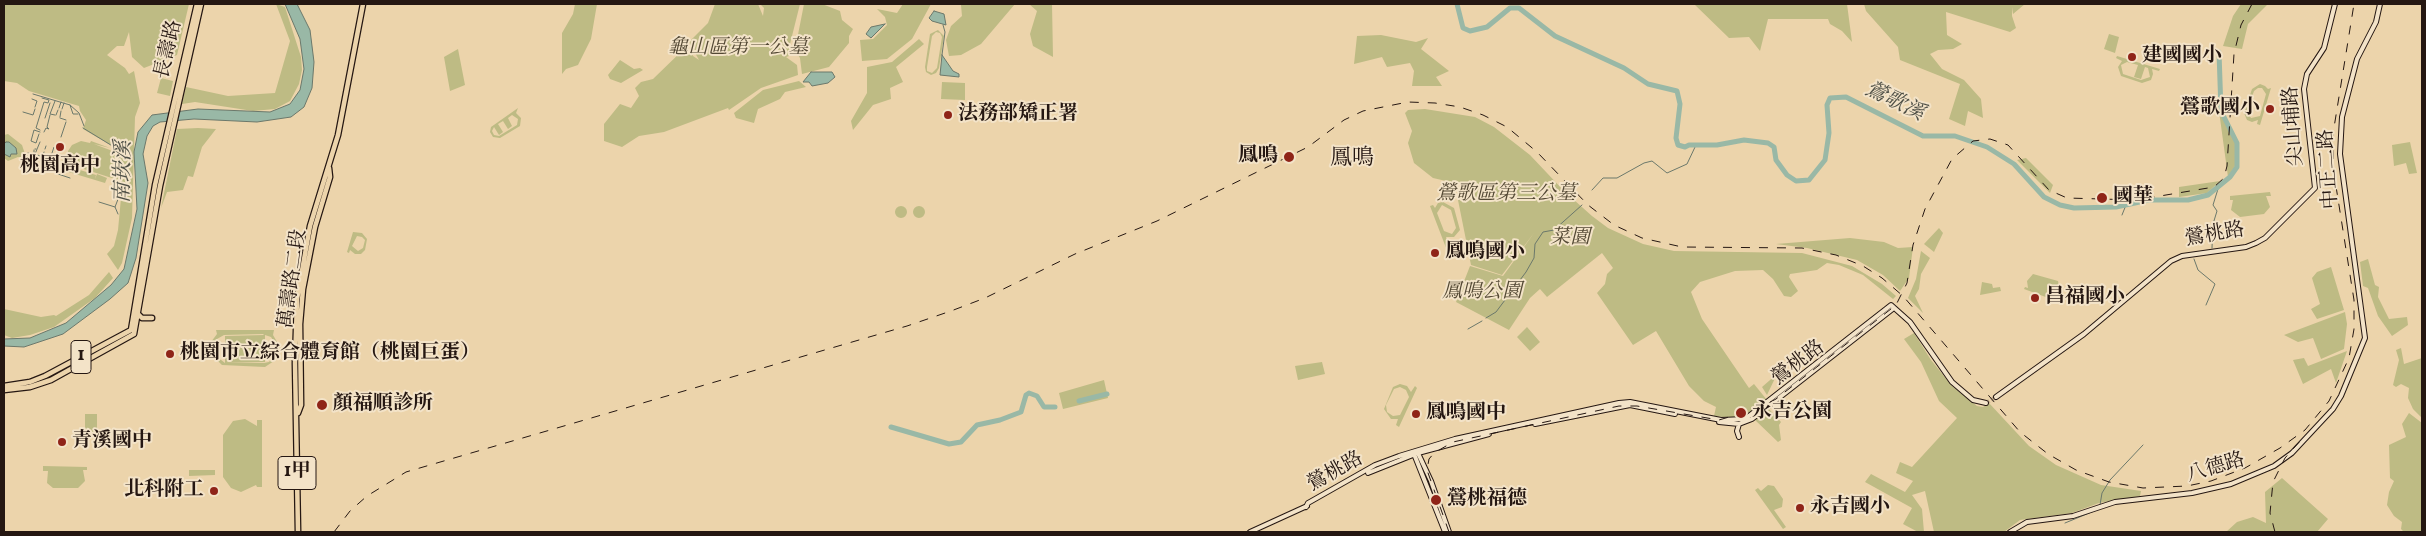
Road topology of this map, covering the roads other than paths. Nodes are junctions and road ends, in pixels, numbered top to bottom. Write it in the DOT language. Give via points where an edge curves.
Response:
graph roads {
  1 [pos="197,4"];
  2 [pos="201,4"];
  3 [pos="363,4"];
  4 [pos="2335,4"];
  5 [pos="2380,4"];
  6 [pos="176,103"];
  7 [pos="2314,188"];
  8 [pos="139,290"];
  9 [pos="1893,307"];
  10 [pos="138,313"];
  11 [pos="152,318"];
  12 [pos="132,332"];
  13 [pos="2365,338"];
  14 [pos="84,356"];
  15 [pos="86,361"];
  16 [pos="4,386"];
  17 [pos="4,390"];
  18 [pos="1996,397"];
  19 [pos="1986,403"];
  20 [pos="1739,424"];
  21 [pos="1739,437"];
  22 [pos="1415,452"];
  23 [pos="298,532"];
  24 [pos="1250,532"];
  25 [pos="1445,532"];
  26 [pos="1450,532"];
  27 [pos="2010,532"];
  1 -- 6 [label="main road, 長壽路"];
  2 -- 6 [label="main road, 長壽路"];
  3 -- 23 [label="main road, 萬壽路二段 / 1甲" via="329,168 330,178 303,289 301,405 297,415"];
  4 -- 7 [label="main road, 尖山埔路" via="2324,48 2307,74 2304,89"];
  5 -- 13 [label="main road, 中正二路" via="2376,22 2357,59 2340,130 2340,154"];
  6 -- 8 [label="main road" via="157,185"];
  7 -- 18 [label="main road, 鶯桃路" via="2265,238 2256,243 2182,256 2171,261 2084,334"];
  8 -- 10 [label="main road"];
  8 -- 12 [label="main road"];
  9 -- 19 [label="main road" via="1910,322 1952,382 1973,400"];
  9 -- 20 [label="main road, 鶯桃路" via="1763,411"];
  9 -- 22 [label="main road, 鶯桃路" via="1745,419 1721,420 1626,402 1455,439"];
  10 -- 11 [label="main road" via="142,318"];
  10 -- 12 [label="main road"];
  12 -- 14 [label="main road, 1"];
  12 -- 15 [label="main road, 1"];
  13 -- 27 [label="main road, 八德路" via="2333,409 2292,453 2274,466 2231,484 2192,494 2115,502 2080,514 2027,522"];
  14 -- 15 [label="main road"];
  14 -- 16 [label="main road, 1" via="30,382"];
  15 -- 17 [label="main road, 1" via="43,383"];
  20 -- 21 [label="main road"];
  20 -- 22 [label="main road, 鶯桃路" via="1626,406"];
  22 -- 24 [label="main road, 鶯桃路" via="1375,465 1306,506"];
  22 -- 25 [label="main road"];
  22 -- 26 [label="main road" via="1431,481"];
}
